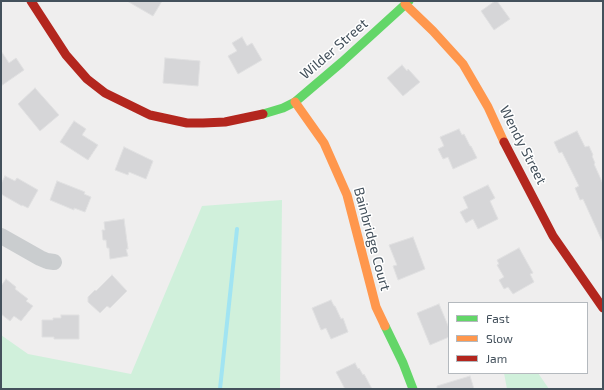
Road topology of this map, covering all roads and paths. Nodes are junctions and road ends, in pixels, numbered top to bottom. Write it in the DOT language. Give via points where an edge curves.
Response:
graph roads {
  1 [pos="31,1"];
  2 [pos="407,3"];
  3 [pos="295,102"];
  4 [pos="1,236"];
  5 [pos="54,262"];
  6 [pos="603,308"];
  7 [pos="413,389"];
  1 -- 3 [label="street, Wilder Street" via="66,55 87,79 105,93 150,115 187,123 225,122 267,113"];
  2 -- 3 [label="street, Wilder Street"];
  2 -- 6 [label="street, Wendy Street" via="463,64 554,236"];
  3 -- 7 [label="street, Bainbridge Court" via="324,143 347,195 376,307"];
  4 -- 5 [label="street" via="40,258"];
}
